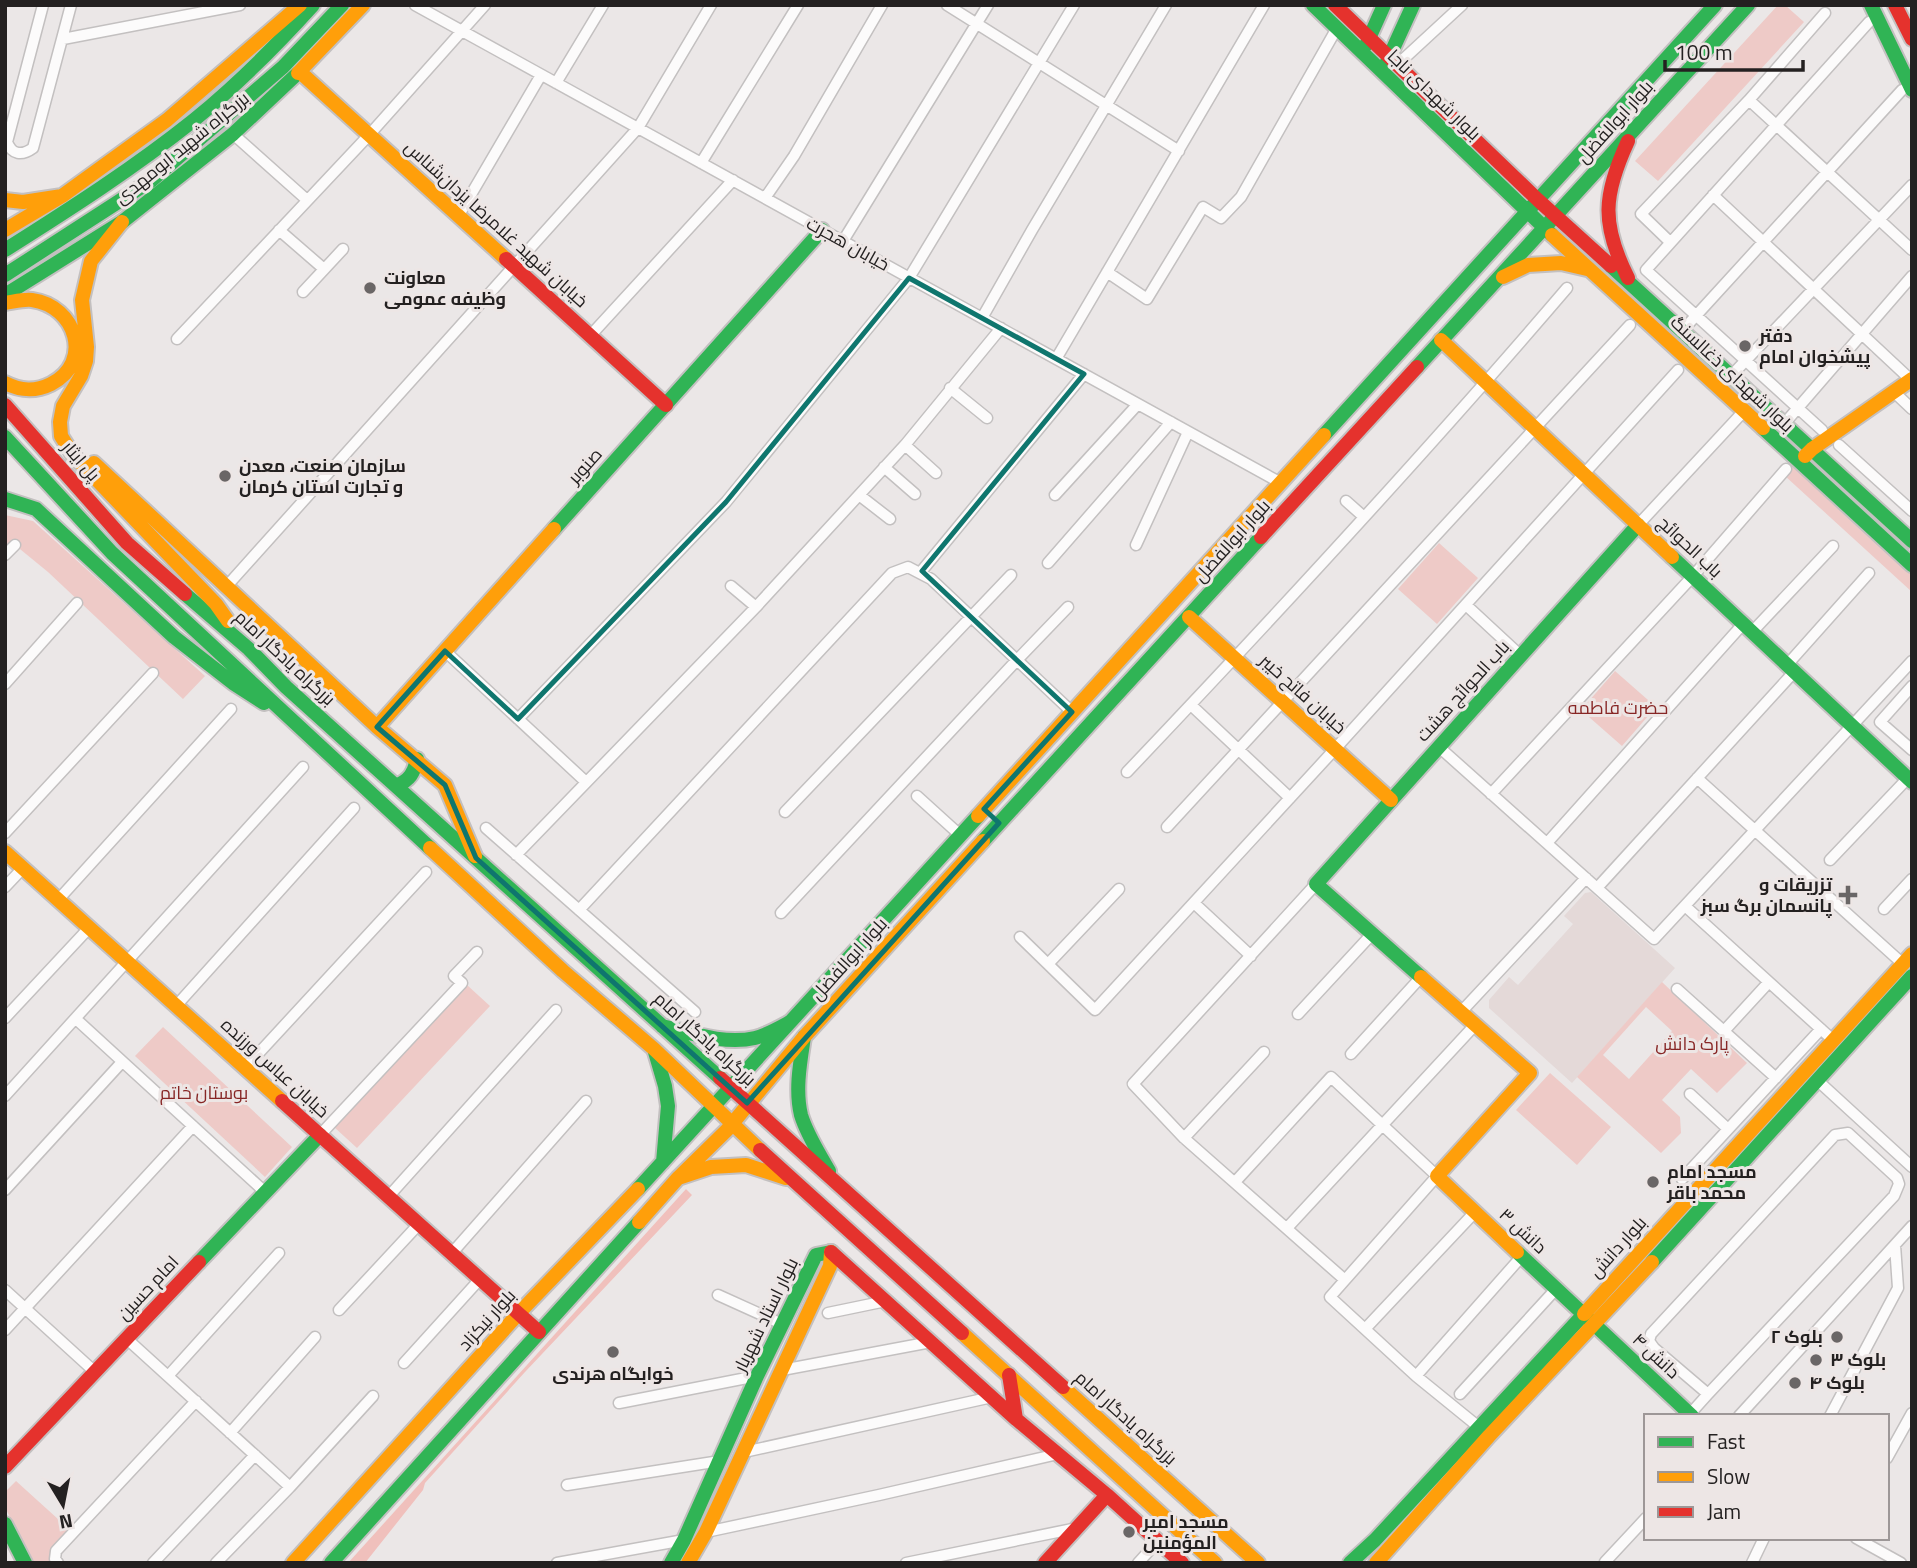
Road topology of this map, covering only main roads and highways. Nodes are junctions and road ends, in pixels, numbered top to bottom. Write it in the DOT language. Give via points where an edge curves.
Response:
graph roads {
  1 [pos="300,5"];
  2 [pos="313,5"];
  3 [pos="342,5"];
  4 [pos="363,5"];
  5 [pos="1314,5"];
  6 [pos="1335,5"];
  7 [pos="1384,5"];
  8 [pos="1413,5"];
  9 [pos="1715,5"];
  10 [pos="1748,5"];
  11 [pos="1871,5"];
  12 [pos="1895,5"];
  13 [pos="1369,38"];
  14 [pos="1912,40"];
  15 [pos="1362,52"];
  16 [pos="1393,61"];
  17 [pos="300,72"];
  18 [pos="1382,72"];
  19 [pos="1907,90"];
  20 [pos="216,124"];
  21 [pos="1633,130"];
  22 [pos="181,175"];
  23 [pos="62,196"];
  24 [pos="5,200"];
  25 [pos="1538,200"];
  26 [pos="1527,212"];
  27 [pos="1555,215"];
  28 [pos="122,222"];
  29 [pos="1544,228"];
  30 [pos="5,230"];
  31 [pos="822,230"];
  32 [pos="5,250"];
  33 [pos="1590,270"];
  34 [pos="5,275"];
  35 [pos="1495,281"];
  36 [pos="1632,285"];
  37 [pos="5,295"];
  38 [pos="5,303"];
  39 [pos="1441,340"];
  40 [pos="1911,379"];
  41 [pos="5,383"];
  42 [pos="5,405"];
  43 [pos="666,405"];
  44 [pos="5,437"];
  45 [pos="1811,449"];
  46 [pos="1799,462"];
  47 [pos="94,463"];
  48 [pos="5,499"];
  49 [pos="1638,525"];
  50 [pos="1912,541"];
  51 [pos="127,543"];
  52 [pos="1912,565"];
  53 [pos="1189,617"];
  54 [pos="249,649"];
  55 [pos="295,722"];
  56 [pos="377,727"];
  57 [pos="417,759"];
  58 [pos="1910,780"];
  59 [pos="396,786"];
  60 [pos="1391,800"];
  61 [pos="984,809"];
  62 [pos="999,823"];
  63 [pos="5,852"];
  64 [pos="476,858"];
  65 [pos="1907,959"];
  66 [pos="1912,976"];
  67 [pos="790,1022"];
  68 [pos="661,1026"];
  69 [pos="804,1037"];
  70 [pos="654,1049"];
  71 [pos="730,1087"];
  72 [pos="747,1103"];
  73 [pos="713,1107"];
  74 [pos="731,1125"];
  75 [pos="320,1135"];
  76 [pos="663,1162"];
  77 [pos="1437,1176"];
  78 [pos="678,1178"];
  79 [pos="792,1181"];
  80 [pos="835,1183"];
  81 [pos="831,1252"];
  82 [pos="519,1313"];
  83 [pos="1589,1319"];
  84 [pos="782,1324"];
  85 [pos="800,1331"];
  86 [pos="539,1332"];
  87 [pos="1009,1374"];
  88 [pos="1690,1414"];
  89 [pos="1016,1419"];
  90 [pos="5,1467"];
  91 [pos="1107,1495"];
  92 [pos="5,1524"];
  93 [pos="1203,1557"];
  94 [pos="1258,1562"];
  95 [pos="25,1563"];
  96 [pos="293,1563"];
  97 [pos="331,1563"];
  98 [pos="671,1563"];
  99 [pos="688,1563"];
  100 [pos="1045,1563"];
  101 [pos="1182,1563"];
  102 [pos="1215,1563"];
  103 [pos="1350,1563"];
  104 [pos="1376,1563"];
  1 -- 23 [label="main road, بزرگراه شهید ابومهدی" via="167,120"];
  2 -- 32 [label="main road, بزرگراه شهید ابومهدی" via="267,55 195,118 108,184"];
  3 -- 20 [label="main road, بزرگراه شهید ابومهدی" via="284,67"];
  4 -- 17 [label="main road, بزرگراه شهید ابومهدی"];
  5 -- 15 [label="main road, بلوار شهدای ناجا"];
  6 -- 13 [label="main road, بلوار شهدای ناجا"];
  7 -- 13 [label="main road"];
  8 -- 16 [label="main road"];
  9 -- 25 [label="main road, بلوار ابوالفضل"];
  10 -- 21 [label="main road, بلوار ابوالفضل"];
  11 -- 19 [label="main road"];
  12 -- 14 [label="main road"];
  13 -- 15 [label="main road"];
  13 -- 16 [label="main road, بلوار شهدای ناجا"];
  15 -- 18 [label="main road, بلوار شهدای ناجا"];
  16 -- 18 [label="main road"];
  16 -- 25 [label="main road, بلوار شهدای ناجا"];
  17 -- 22 [label="main road, بزرگراه شهید ابومهدی"];
  17 -- 43 [label="main road, خیابان شهید غلامرضا یزدان‌شناس"];
  18 -- 26 [label="main road, بلوار شهدای ناجا"];
  20 -- 22 [label="main road"];
  20 -- 34 [label="main road, بزرگراه شهید ابومهدی" via="152,180"];
  21 -- 27 [label="main road, بلوار ابوالفضل"];
  21 -- 36 [label="main road" via="1613,176 1608,203 1609,236"];
  22 -- 28 [label="main road, بزرگراه شهید ابومهدی"];
  23 -- 24 [label="main road"];
  23 -- 30 [label="main road, بزرگراه شهید ابومهدی"];
  25 -- 26 [label="main road, بلوار ابوالفضل"];
  25 -- 27 [label="main road, بلوار شهدای ذغالسنگ"];
  26 -- 29 [label="main road, بلوار شهدای ذغالسنگ"];
  26 -- 61 [label="main road, بلوار ابوالفضل"];
  27 -- 29 [label="main road, بلوار ابوالفضل"];
  27 -- 36 [label="main road, بلوار شهدای ذغالسنگ"];
  28 -- 37 [label="main road, بزرگراه شهید ابومهدی"];
  28 -- 54 [label="main road" via="91,261 82,300 86,361 63,406 61,436 82,464 216,604"];
  29 -- 33 [label="main road, بلوار شهدای ذغالسنگ"];
  29 -- 35 [label="main road, بلوار ابوالفضل"];
  31 -- 43 [label="main road, صنوبر"];
  33 -- 35 [label="main road" via="1561,263 1528,265"];
  33 -- 46 [label="main road, بلوار شهدای ذغالسنگ"];
  35 -- 39 [label="main road, بلوار ابوالفضل"];
  36 -- 45 [label="main road, بلوار شهدای ذغالسنگ"];
  38 -- 41 [label="main road" via="17,298 56,307 66,316 77,346 63,379 33,391"];
  39 -- 49 [label="main road, باب الحوائج"];
  39 -- 53 [label="main road, بلوار ابوالفضل"];
  40 -- 45 [label="main road"];
  42 -- 51 [label="main road, پل ایثار"];
  43 -- 56 [label="main road, صنوبر"];
  44 -- 55 [label="main road" via="112,553"];
  45 -- 46 [label="main road"];
  45 -- 50 [label="main road, بلوار شهدای ذغالسنگ"];
  46 -- 52 [label="main road, بلوار شهدای ذغالسنگ"];
  47 -- 56 [label="main road"];
  48 -- 55 [label="main road" via="36,509 178,642 239,689"];
  49 -- 58 [label="main road, باب الحوائج"];
  49 -- 60 [label="main road, باب الحوائج هشت"];
  51 -- 54 [label="main road, بزرگراه یادگار امام"];
  53 -- 60 [label="main road, خیابان فاتح خیبر"];
  53 -- 62 [label="main road, بلوار ابوالفضل"];
  54 -- 59 [label="main road, بزرگراه یادگار امام"];
  55 -- 70 [label="main road" via="554,963"];
  56 -- 57 [label="main road"];
  57 -- 59 [label="main road" via="414,775"];
  57 -- 64 [label="main road" via="445,785"];
  59 -- 64 [label="main road, بزرگراه یادگار امام"];
  60 -- 77 [label="main road, باب الحوائج هشت" via="1316,884 1530,1073"];
  61 -- 62 [label="main road"];
  61 -- 67 [label="main road, بلوار ابوالفضل"];
  62 -- 69 [label="main road, بلوار ابوالفضل"];
  63 -- 75 [label="main road, خیابان عباس ورزنده"];
  64 -- 68 [label="main road, بزرگراه یادگار امام"];
  65 -- 83 [label="main road, بلوار دانش"];
  66 -- 83 [label="main road, بلوار دانش"];
  67 -- 68 [label="main road" via="747,1040"];
  67 -- 71 [label="main road, بلوار ابوالفضل"];
  68 -- 71 [label="main road, بزرگراه یادگار امام"];
  69 -- 72 [label="main road, بلوار ابوالفضل"];
  69 -- 80 [label="main road" via="800,1109"];
  70 -- 73 [label="main road"];
  70 -- 76 [label="main road" via="668,1104"];
  71 -- 72 [label="main road, بزرگراه یادگار امام"];
  71 -- 73 [label="main road, بلوار ابوالفضل"];
  72 -- 74 [label="main road, بلوار ابوالفضل"];
  72 -- 80 [label="main road, بزرگراه یادگار امام"];
  73 -- 74 [label="main road"];
  73 -- 76 [label="main road, بلوار نیکزاد"];
  74 -- 78 [label="main road"];
  74 -- 79 [label="main road"];
  75 -- 82 [label="main road, خیابان عباس ورزنده"];
  75 -- 90 [label="main road, امام حسین"];
  76 -- 82 [label="main road, بلوار نیکزاد"];
  77 -- 83 [label="main road, دانش ۳"];
  78 -- 79 [label="main road" via="711,1167 746,1165"];
  78 -- 86 [label="main road"];
  79 -- 87 [label="main road"];
  80 -- 94 [label="main road, بزرگراه یادگار امام"];
  81 -- 84 [label="main road, بلوار استاد شهریار" via="816,1255"];
  81 -- 85 [label="main road, بلوار استاد شهریار" via="830,1266"];
  81 -- 89 [label="main road"];
  82 -- 86 [label="main road, خیابان عباس ورزنده"];
  82 -- 96 [label="main road, بلوار نیکزاد"];
  83 -- 88 [label="main road, دانش ۴"];
  83 -- 103 [label="main road, بلوار دانش"];
  83 -- 104 [label="main road, بلوار دانش"];
  84 -- 85 [label="main road"];
  84 -- 98 [label="main road, بلوار استاد شهریار"];
  85 -- 99 [label="main road, بلوار استاد شهریار"];
  86 -- 97 [label="main road"];
  87 -- 89 [label="main road"];
  87 -- 93 [label="main road"];
  89 -- 91 [label="main road"];
  91 -- 100 [label="main road"];
  91 -- 101 [label="main road"];
  92 -- 95 [label="main road"];
  93 -- 102 [label="main road"];
}
